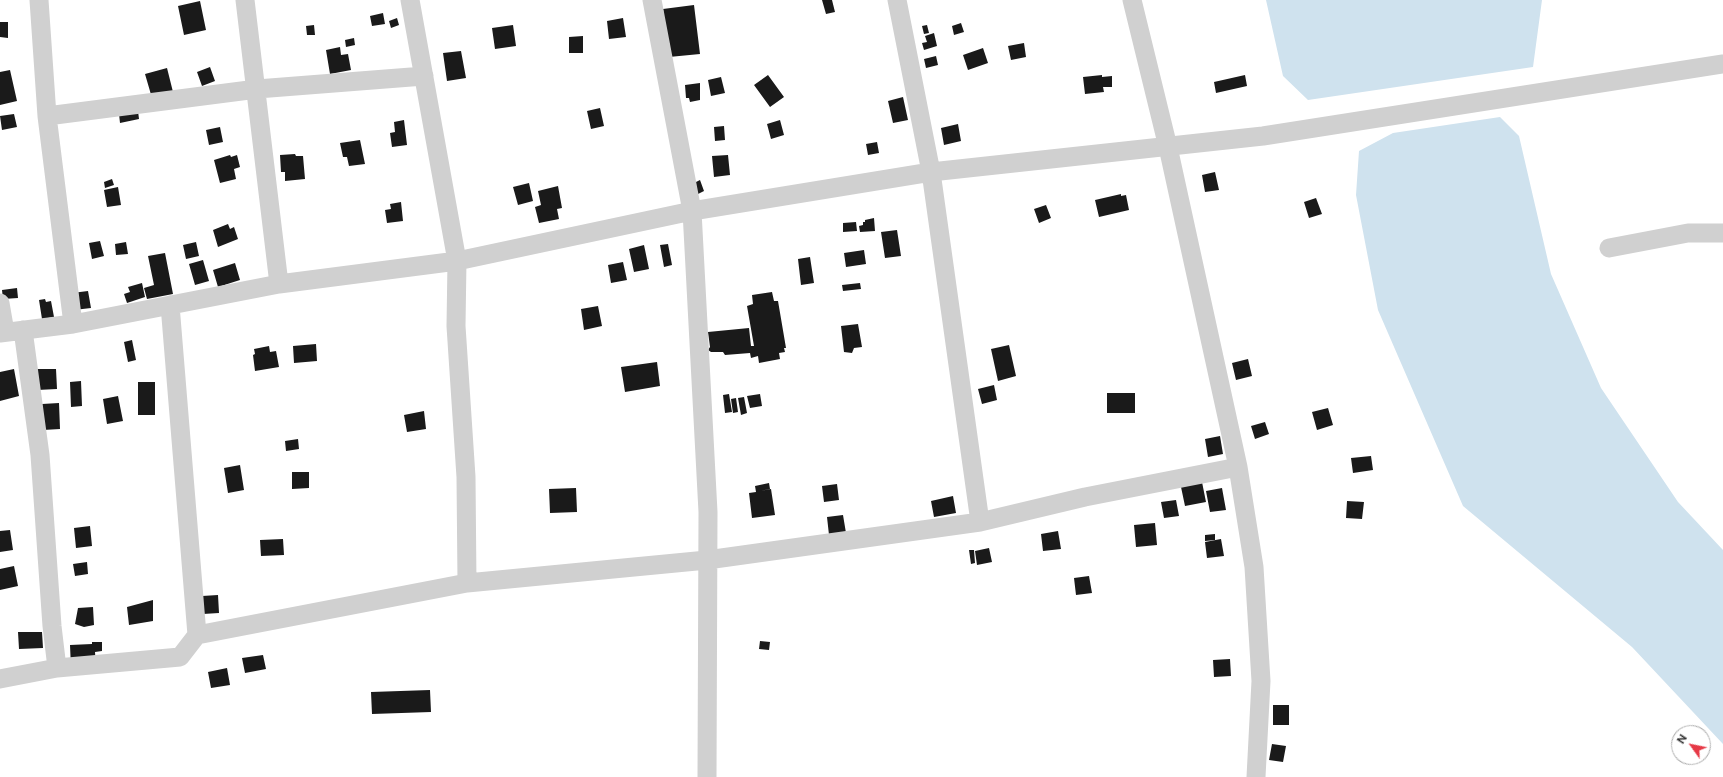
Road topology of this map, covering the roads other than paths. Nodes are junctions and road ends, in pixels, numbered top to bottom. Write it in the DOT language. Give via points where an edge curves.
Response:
graph roads {
  1 [pos="39,0"];
  2 [pos="245,0"];
  3 [pos="410,0"];
  4 [pos="652,0"];
  5 [pos="897,0"];
  6 [pos="1132,0"];
  7 [pos="1723,64"];
  8 [pos="424,76"];
  9 [pos="257,89"];
  10 [pos="47,116"];
  11 [pos="1168,147"];
  12 [pos="931,172"];
  13 [pos="692,211"];
  14 [pos="1723,233"];
  15 [pos="1609,248"];
  16 [pos="457,261"];
  17 [pos="279,284"];
  18 [pos="0,303"];
  19 [pos="170,305"];
  20 [pos="72,324"];
  21 [pos="9,331"];
  22 [pos="1238,467"];
  23 [pos="980,522"];
  24 [pos="707,560"];
  25 [pos="467,583"];
  26 [pos="197,635"];
  27 [pos="57,668"];
  28 [pos="0,679"];
  29 [pos="707,777"];
  30 [pos="1256,777"];
  1 -- 10 [label="street"];
  2 -- 9 [label="street"];
  3 -- 8 [label="street"];
  4 -- 13 [label="street"];
  5 -- 12 [label="street"];
  6 -- 11 [label="street"];
  7 -- 11 [label="street" via="1263,136"];
  8 -- 9 [label="street"];
  8 -- 16 [label="street"];
  9 -- 10 [label="street"];
  9 -- 17 [label="street"];
  10 -- 20 [label="street"];
  11 -- 12 [label="street"];
  11 -- 22 [label="street"];
  12 -- 13 [label="street"];
  12 -- 23 [label="street"];
  13 -- 16 [label="street"];
  13 -- 24 [label="street" via="708,512"];
  14 -- 15 [label="street" via="1688,233"];
  16 -- 17 [label="street"];
  16 -- 25 [label="street" via="456,326 466,477"];
  17 -- 19 [label="street"];
  18 -- 21 [label="street"];
  19 -- 20 [label="street"];
  19 -- 26 [label="street"];
  20 -- 21 [label="street"];
  21 -- 27 [label="street" via="40,456"];
  22 -- 23 [label="street"];
  22 -- 30 [label="street" via="1254,567 1261,681"];
  23 -- 24 [label="street"];
  24 -- 25 [label="street"];
  24 -- 29 [label="street"];
  25 -- 26 [label="street"];
  26 -- 27 [label="street" via="180,657"];
  27 -- 28 [label="street"];
}
